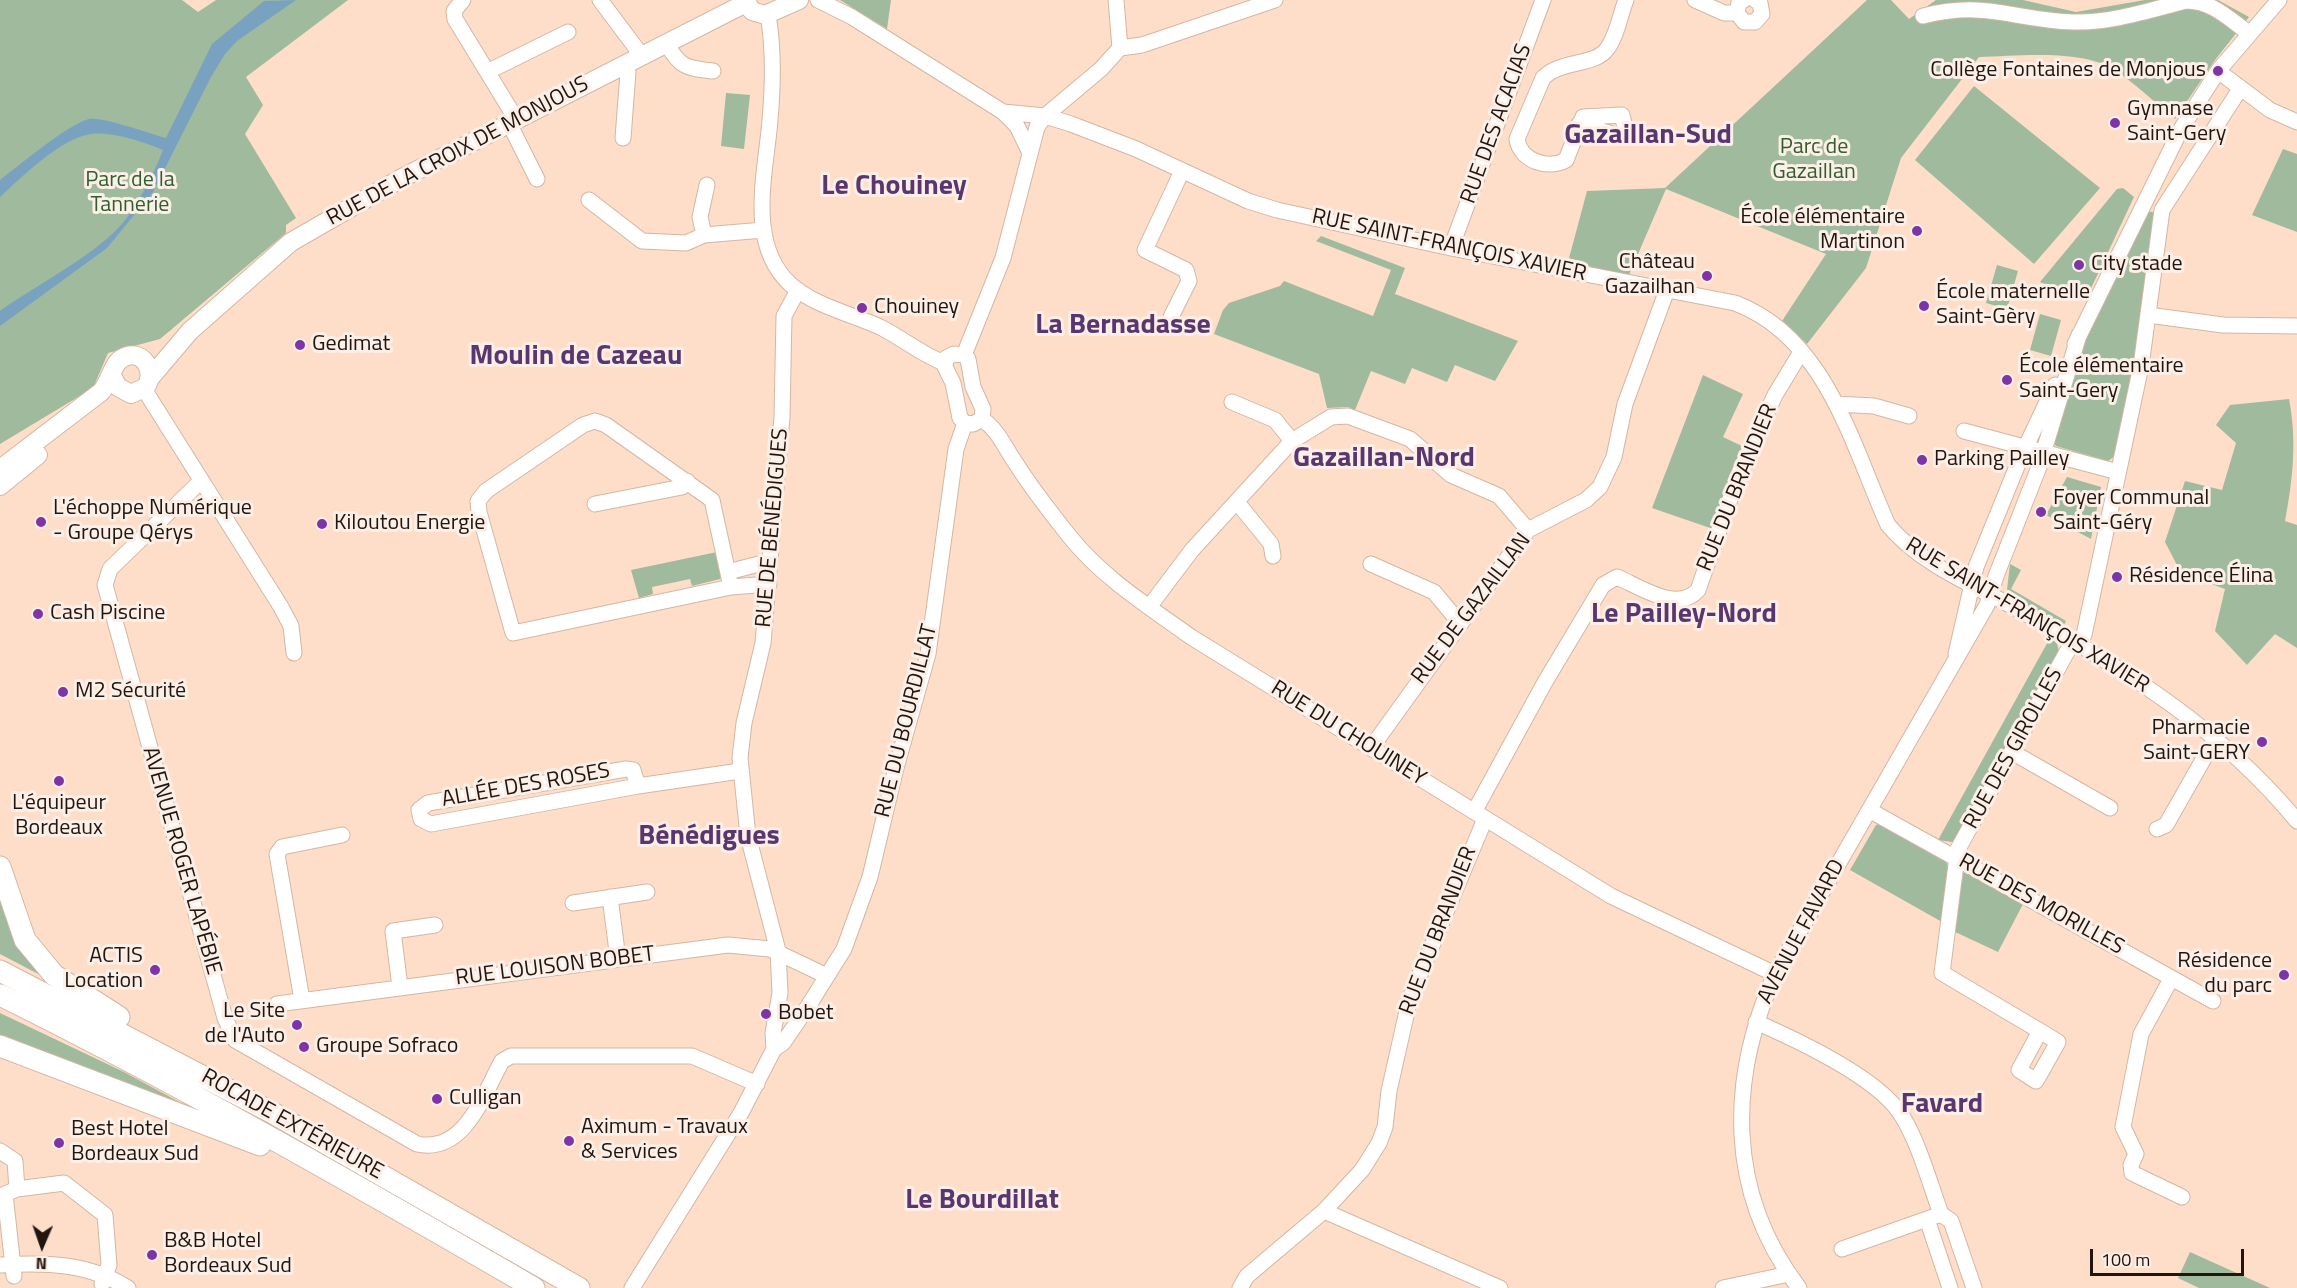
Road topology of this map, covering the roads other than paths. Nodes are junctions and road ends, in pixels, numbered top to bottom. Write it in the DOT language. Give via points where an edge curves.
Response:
graph roads {
  1 [pos="463,0"];
  2 [pos="600,0"];
  3 [pos="799,0"];
  4 [pos="818,0"];
  5 [pos="1116,0"];
  6 [pos="1275,0"];
  7 [pos="1543,0"];
  8 [pos="1626,0"];
  9 [pos="1695,0"];
  10 [pos="1755,0"];
  11 [pos="2278,0"];
  12 [pos="746,1"];
  13 [pos="1740,7"];
  14 [pos="768,15"];
  15 [pos="1923,16"];
  16 [pos="568,32"];
  17 [pos="2249,33"];
  18 [pos="667,44"];
  19 [pos="1120,48"];
  20 [pos="642,56"];
  21 [pos="625,65"];
  22 [pos="489,71"];
  23 [pos="713,71"];
  24 [pos="2218,71"];
  25 [pos="2240,89"];
  26 [pos="1506,95"];
  27 [pos="1529,107"];
  28 [pos="1003,112"];
  29 [pos="1045,116"];
  30 [pos="513,121"];
  31 [pos="2297,122"];
  32 [pos="1579,124"];
  33 [pos="623,138"];
  34 [pos="1030,153"];
  35 [pos="1182,171"];
  36 [pos="537,179"];
  37 [pos="707,185"];
  38 [pos="589,200"];
  39 [pos="2145,200"];
  40 [pos="2162,210"];
  41 [pos="764,230"];
  42 [pos="704,235"];
  43 [pos="1451,248"];
  44 [pos="798,290"];
  45 [pos="1667,290"];
  46 [pos="2148,315"];
  47 [pos="1171,317"];
  48 [pos="2297,327"];
  49 [pos="190,331"];
  50 [pos="2079,335"];
  51 [pos="1801,352"];
  52 [pos="964,355"];
  53 [pos="134,356"];
  54 [pos="944,363"];
  55 [pos="112,376"];
  56 [pos="147,383"];
  57 [pos="124,392"];
  58 [pos="1232,402"];
  59 [pos="1836,404"];
  60 [pos="1909,416"];
  61 [pos="982,419"];
  62 [pos="965,423"];
  63 [pos="1964,431"];
  64 [pos="1292,441"];
  65 [pos="2026,447"];
  66 [pos="2043,452"];
  67 [pos="0,469"];
  68 [pos="2118,472"];
  69 [pos="201,481"];
  70 [pos="687,481"];
  71 [pos="0,486"];
  72 [pos="1237,502"];
  73 [pos="595,504"];
  74 [pos="1528,530"];
  75 [pos="1273,555"];
  76 [pos="770,561"];
  77 [pos="1371,564"];
  78 [pos="729,579"];
  79 [pos="769,584"];
  80 [pos="1971,584"];
  81 [pos="1991,593"];
  82 [pos="1149,607"];
  83 [pos="1459,622"];
  84 [pos="2076,642"];
  85 [pos="294,653"];
  86 [pos="1954,662"];
  87 [pos="2216,737"];
  88 [pos="1371,748"];
  89 [pos="2012,752"];
  90 [pos="740,771"];
  91 [pos="638,786"];
  92 [pos="2110,808"];
  93 [pos="1869,810"];
  94 [pos="1479,816"];
  95 [pos="2297,821"];
  96 [pos="2157,829"];
  97 [pos="342,835"];
  98 [pos="1957,858"];
  99 [pos="0,867"];
  100 [pos="647,892"];
  101 [pos="610,897"];
  102 [pos="573,903"];
  103 [pos="435,924"];
  104 [pos="778,951"];
  105 [pos="618,959"];
  106 [pos="0,971"];
  107 [pos="1775,974"];
  108 [pos="828,976"];
  109 [pos="2170,979"];
  110 [pos="400,987"];
  111 [pos="0,995"];
  112 [pos="302,1000"];
  113 [pos="2212,1001"];
  114 [pos="277,1004"];
  115 [pos="1756,1022"];
  116 [pos="2040,1031"];
  117 [pos="136,1040"];
  118 [pos="0,1046"];
  119 [pos="774,1049"];
  120 [pos="757,1084"];
  121 [pos="0,1151"];
  122 [pos="8,1191"];
  123 [pos="2182,1197"];
  124 [pos="402,1211"];
  125 [pos="1324,1211"];
  126 [pos="1934,1217"];
  127 [pos="1842,1249"];
  128 [pos="1963,1255"];
  129 [pos="1941,1262"];
  130 [pos="6,1271"];
  131 [pos="106,1282"];
  132 [pos="1243,1282"];
  133 [pos="635,1284"];
  134 [pos="1793,1284"];
  135 [pos="128,1288"];
  136 [pos="534,1288"];
  137 [pos="579,1288"];
  138 [pos="1500,1288"];
  139 [pos="1724,1288"];
  140 [pos="1950,1288"];
  141 [pos="1974,1288"];
  1 -- 22 [label="street" via="454,11 455,19"];
  2 -- 20 [label="street"];
  3 -- 14 [label="main road"];
  4 -- 28 [label="street, RUE SAINT-FRANÇOIS XAVIER" via="852,17"];
  5 -- 19 [label="street"];
  6 -- 19 [label="street" via="1142,45"];
  7 -- 26 [label="street, RUE DES ACACIAS"];
  8 -- 27 [label="street" via="1606,51 1550,71"];
  9 -- 13 [label="street" via="1724,13"];
  10 -- 13 [label="street" via="1760,3 1762,14 1755,22 1744,22"];
  11 -- 17 [label="street"];
  12 -- 14 [label="main road" via="755,12"];
  12 -- 18 [label="main road, RUE DE LA CROIX DE MONJOUS"];
  14 -- 41 [label="street" via="772,72 763,185"];
  15 -- 17 [label="street" via="1962,2 1981,2 2055,19 2100,21 2197,1"];
  16 -- 22 [label="street"];
  17 -- 24 [label="street"];
  18 -- 20 [label="main road, RUE DE LA CROIX DE MONJOUS"];
  18 -- 23 [label="street" via="676,60 688,68"];
  19 -- 29 [label="street"];
  20 -- 21 [label="main road, RUE DE LA CROIX DE MONJOUS"];
  21 -- 30 [label="main road, RUE DE LA CROIX DE MONJOUS"];
  21 -- 33 [label="street" via="628,72"];
  22 -- 30 [label="street"];
  24 -- 25 [label="street"];
  24 -- 39 [label="street" via="2181,129"];
  25 -- 31 [label="street" via="2270,110"];
  25 -- 40 [label="street"];
  26 -- 27 [label="street"];
  26 -- 43 [label="street, RUE DES ACACIAS"];
  27 -- 32 [label="street" via="1517,139 1527,159 1558,164 1566,160"];
  28 -- 29 [label="street, RUE SAINT-FRANÇOIS XAVIER"];
  28 -- 34 [label="street, RUE SAINT-FRANÇOIS XAVIER" via="1017,126"];
  29 -- 34 [label="street" via="1037,127"];
  29 -- 35 [label="street, RUE SAINT-FRANÇOIS XAVIER" via="1136,149"];
  30 -- 36 [label="street"];
  30 -- 49 [label="main road, RUE DE LA CROIX DE MONJOUS" via="402,178 291,242"];
  34 -- 52 [label="street" via="1002,258"];
  35 -- 43 [label="street, RUE SAINT-FRANÇOIS XAVIER" via="1277,210"];
  35 -- 47 [label="street" via="1145,250 1186,270 1190,281"];
  37 -- 42 [label="street" via="700,217"];
  38 -- 42 [label="street" via="642,241 686,243"];
  39 -- 40 [label="street"];
  39 -- 50 [label="street"];
  40 -- 46 [label="street, RUE DES GIROLLES"];
  41 -- 42 [label="street"];
  41 -- 44 [label="street" via="775,265"];
  43 -- 45 [label="street, RUE SAINT-FRANÇOIS XAVIER"];
  44 -- 54 [label="street" via="879,326"];
  44 -- 76 [label="street, RUE DE BÉNÉDIGUES" via="784,316 781,426"];
  45 -- 51 [label="street, RUE SAINT-FRANÇOIS XAVIER" via="1750,309 1776,325"];
  45 -- 74 [label="street, RUE DE GAZAILLAN" via="1625,404 1607,475 1586,500"];
  46 -- 48 [label="street"];
  46 -- 68 [label="street, RUE DES GIROLLES"];
  49 -- 53 [label="main road, RUE DE LA CROIX DE MONJOUS"];
  49 -- 56 [label="main road, RUE DE LA CROIX DE MONJOUS"];
  50 -- 65 [label="street, AVENUE FAVARD"];
  50 -- 66 [label="street, AVENUE FAVARD"];
  51 -- 59 [label="street, RUE SAINT-FRANÇOIS XAVIER" via="1824,380"];
  51 -- 94 [label="street, RUE DU BRANDIER" via="1775,395 1743,463 1698,590 1677,600 1617,577 1603,585 1545,682"];
  52 -- 54 [label="street" via="950,355"];
  52 -- 61 [label="street" via="983,409"];
  53 -- 55 [label="main road" via="118,362"];
  53 -- 56 [label="main road" via="147,361"];
  54 -- 62 [label="street" via="953,383 960,418"];
  55 -- 57 [label="main road"];
  55 -- 67 [label="main road" via="101,392"];
  56 -- 57 [label="main road" via="136,393"];
  56 -- 69 [label="street"];
  57 -- 71 [label="main road" via="108,400"];
  58 -- 64 [label="street" via="1275,420"];
  59 -- 60 [label="street" via="1874,406"];
  59 -- 80 [label="street, RUE SAINT-FRANÇOIS XAVIER" via="1888,525 1905,545"];
  61 -- 62 [label="street"];
  61 -- 82 [label="street, RUE DU CHOUINEY" via="997,431 1020,470 1071,538 1114,581"];
  62 -- 108 [label="street, RUE DU BOURDILLAT" via="956,448 928,654 862,905"];
  63 -- 65 [label="street"];
  64 -- 72 [label="street"];
  64 -- 74 [label="street" via="1338,416 1399,434 1417,444 1451,475 1499,496"];
  65 -- 66 [label="street"];
  65 -- 80 [label="street, AVENUE FAVARD"];
  66 -- 68 [label="street"];
  66 -- 81 [label="street, AVENUE FAVARD"];
  68 -- 84 [label="street, RUE DES GIROLLES" via="2084,635"];
  69 -- 85 [label="street" via="281,607 291,626"];
  69 -- 120 [label="street, AVENUE ROGER LAPÉBIE" via="110,569 105,585 225,1018 235,1040 425,1146 447,1142 459,1134 502,1061 511,1056 692,1056"];
  70 -- 73 [label="street" via="682,487"];
  70 -- 78 [label="street" via="707,495 715,507"];
  70 -- 78 [label="street" via="595,421 583,425 486,491 478,501 478,512 513,633"];
  72 -- 75 [label="street" via="1271,544"];
  72 -- 82 [label="street" via="1192,550"];
  74 -- 83 [label="street, RUE DE GAZAILLAN"];
  76 -- 78 [label="street"];
  76 -- 79 [label="street, RUE DE BÉNÉDIGUES"];
  77 -- 83 [label="street" via="1434,592"];
  78 -- 79 [label="street"];
  79 -- 90 [label="street, RUE DE BÉNÉDIGUES" via="763,643 744,723"];
  80 -- 81 [label="street, RUE SAINT-FRANÇOIS XAVIER"];
  80 -- 86 [label="street, AVENUE FAVARD"];
  81 -- 84 [label="street, RUE SAINT-FRANÇOIS XAVIER"];
  81 -- 86 [label="street, AVENUE FAVARD" via="1969,641"];
  82 -- 88 [label="street, RUE DU CHOUINEY"];
  83 -- 88 [label="street, RUE DE GAZAILLAN"];
  84 -- 87 [label="street, RUE SAINT-FRANÇOIS XAVIER"];
  84 -- 89 [label="street, RUE DES GIROLLES"];
  86 -- 93 [label="street, AVENUE FAVARD"];
  87 -- 95 [label="street, RUE SAINT-FRANÇOIS XAVIER" via="2267,784"];
  87 -- 96 [label="street" via="2166,825"];
  88 -- 94 [label="street, RUE DU CHOUINEY"];
  89 -- 92 [label="street"];
  89 -- 98 [label="street, RUE DES GIROLLES" via="1958,849"];
  90 -- 91 [label="street, ALLÉE DES ROSES"];
  90 -- 104 [label="street, RUE DE BÉNÉDIGUES" via="748,836"];
  91 -- 91 [label="street, ALLÉE DES ROSES" via="431,824 421,819 420,810 428,803 626,769 633,770"];
  93 -- 98 [label="street, RUE DES MORILLES"];
  93 -- 107 [label="street, AVENUE FAVARD"];
  94 -- 107 [label="street, RUE DU CHOUINEY" via="1611,896"];
  94 -- 125 [label="street, RUE DU BRANDIER" via="1410,998 1379,1143 1362,1170"];
  97 -- 112 [label="street" via="282,847 277,854"];
  98 -- 109 [label="street, RUE DES MORILLES"];
  98 -- 116 [label="street, RUE DES GIROLLES" via="1942,973"];
  99 -- 117 [label="highway" via="24,940 54,975 122,1019"];
  100 -- 101 [label="street"];
  101 -- 102 [label="street"];
  101 -- 105 [label="street"];
  103 -- 110 [label="street" via="386,932"];
  104 -- 105 [label="street, RUE LOUISON BOBET" via="728,945"];
  104 -- 108 [label="street, RUE LOUISON BOBET"];
  104 -- 119 [label="street, RUE DE BÉNÉDIGUES" via="780,993"];
  105 -- 110 [label="street, RUE LOUISON BOBET"];
  106 -- 117 [label="highway, ROCADE EXTÉRIEURE"];
  107 -- 115 [label="street, AVENUE FAVARD"];
  108 -- 119 [label="street, RUE DU BOURDILLAT" via="783,1043"];
  109 -- 113 [label="street, RUE DES MORILLES"];
  109 -- 123 [label="street" via="2141,1034 2123,1127 2136,1154 2132,1173"];
  110 -- 112 [label="street, RUE LOUISON BOBET"];
  111 -- 124 [label="highway" via="104,1047"];
  112 -- 114 [label="street, RUE LOUISON BOBET"];
  115 -- 126 [label="street" via="1862,1078 1887,1096 1903,1116"];
  115 -- 134 [label="street, AVENUE FAVARD" via="1745,1065 1741,1135 1744,1170 1763,1227"];
  117 -- 137 [label="highway, ROCADE EXTÉRIEURE"];
  118 -- 124 [label="highway" via="257,1143"];
  119 -- 120 [label="street"];
  120 -- 133 [label="street"];
  121 -- 122 [label="street" via="15,1161"];
  122 -- 130 [label="street"];
  122 -- 131 [label="street" via="64,1183 105,1215 110,1255"];
  124 -- 136 [label="highway"];
  125 -- 132 [label="street, RUE DU BRANDIER"];
  125 -- 138 [label="street"];
  126 -- 127 [label="street"];
  126 -- 128 [label="street" via="1951,1221"];
  126 -- 129 [label="street"];
  128 -- 129 [label="street"];
  128 -- 141 [label="street"];
  129 -- 140 [label="street"];
  130 -- 131 [label="street" via="74,1266"];
  131 -- 135 [label="street"];
  134 -- 139 [label="street"];
}
